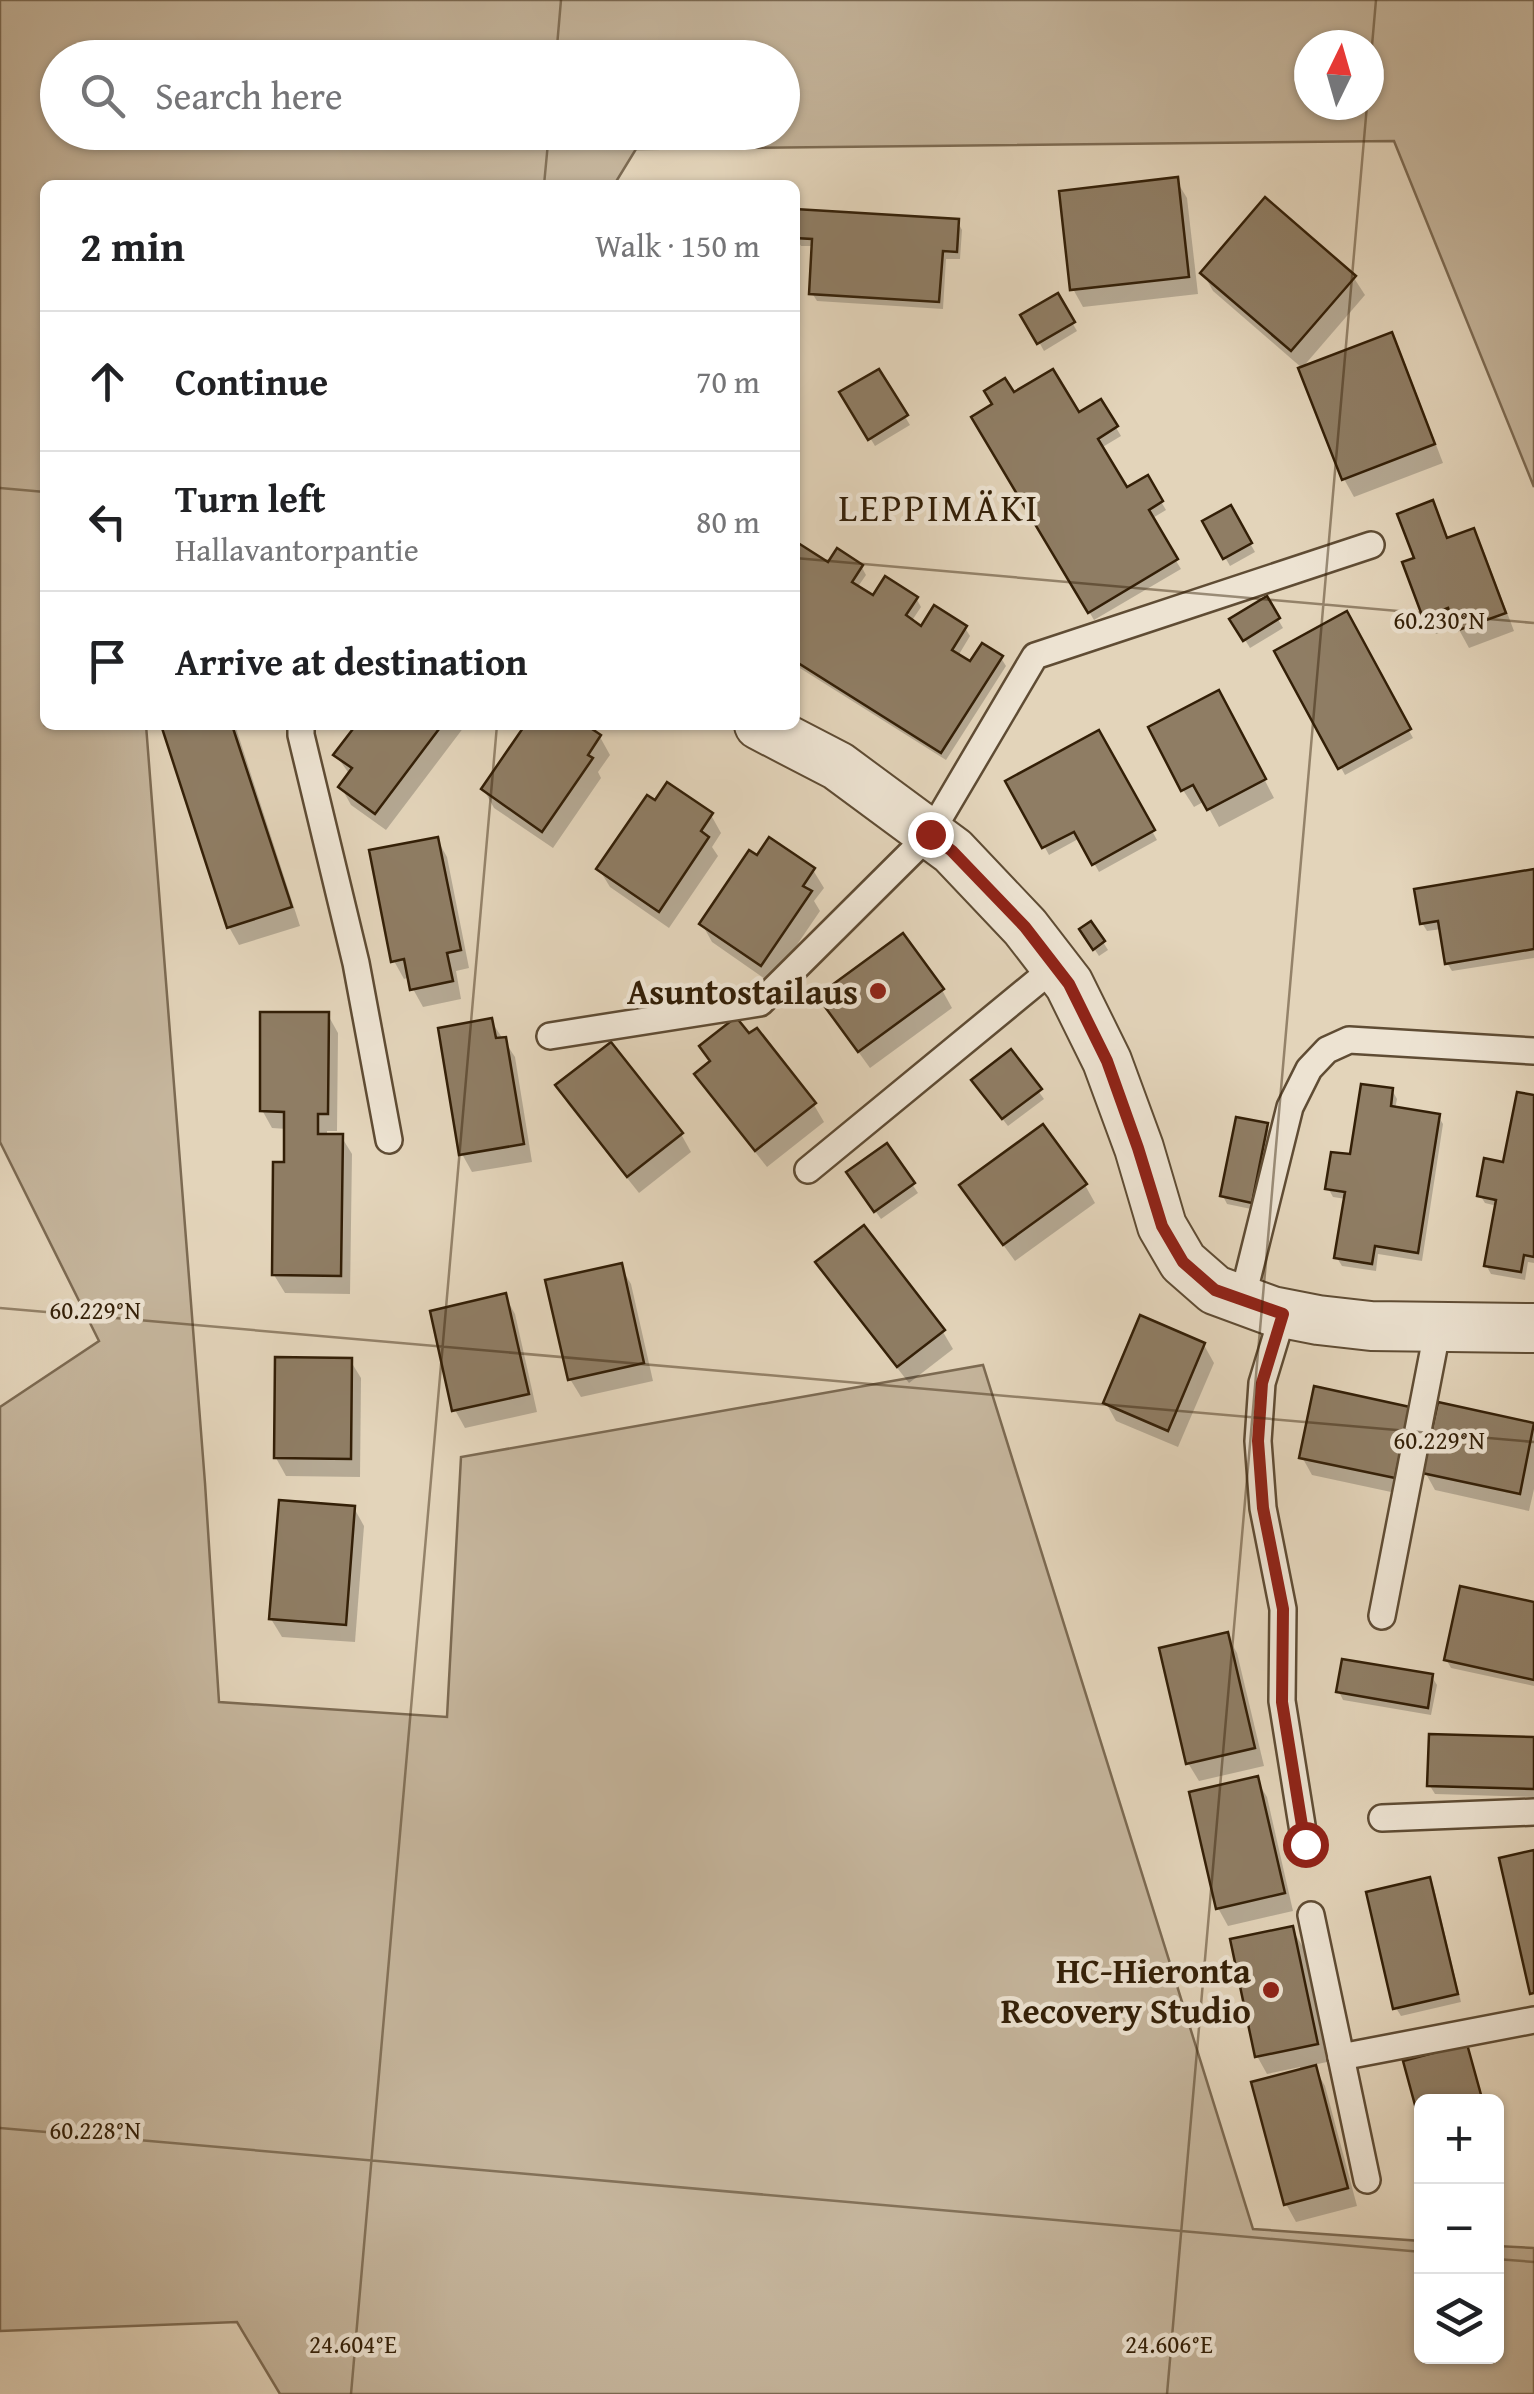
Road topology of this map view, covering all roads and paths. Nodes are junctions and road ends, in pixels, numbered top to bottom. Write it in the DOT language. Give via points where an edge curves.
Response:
graph roads {
  1 [pos="1372,545"];
  2 [pos="301,730"];
  3 [pos="769,730"];
  4 [pos="930,834"];
  5 [pos="1056,966"];
  6 [pos="550,1036"];
  7 [pos="1534,1051"];
  8 [pos="389,1140"];
  9 [pos="808,1170"];
  10 [pos="1263,1307"];
  11 [pos="1438,1327"];
  12 [pos="1534,1328"];
  13 [pos="1382,1616"];
  14 [pos="1534,1812"];
  15 [pos="1382,1818"];
  16 [pos="1305,1844"];
  17 [pos="1311,1916"];
  18 [pos="1534,2020"];
  19 [pos="1341,2056"];
  20 [pos="1367,2180"];
  1 -- 4 [label="lane" via="1035,656"];
  2 -- 8 [label="lane"];
  3 -- 4 [label="street" via="838,766"];
  4 -- 5 [label="street"];
  4 -- 6 [label="lane" via="760,1003"];
  5 -- 9 [label="lane"];
  5 -- 10 [label="street" via="1107,1061 1162,1226 1183,1262 1215,1290"];
  7 -- 10 [label="lane" via="1350,1040 1327,1050 1309,1068 1290,1107"];
  10 -- 11 [label="street" via="1371,1326"];
  10 -- 16 [label="lane" via="1263,1508 1283,1609 1282,1702"];
  11 -- 12 [label="street"];
  11 -- 13 [label="lane"];
  14 -- 15 [label="lane"];
  17 -- 19 [label="lane"];
  18 -- 19 [label="lane"];
  19 -- 20 [label="lane"];
}
